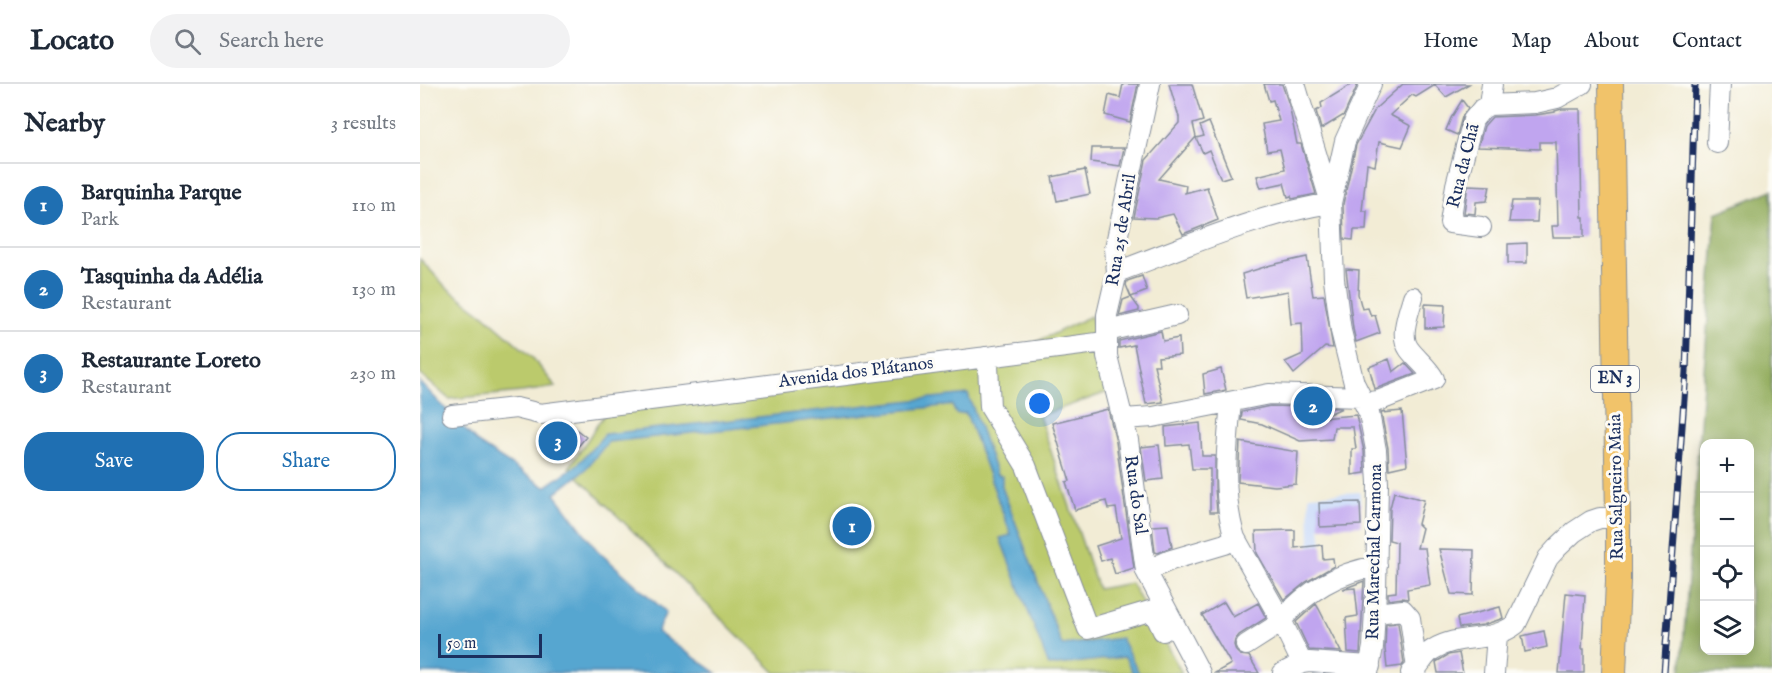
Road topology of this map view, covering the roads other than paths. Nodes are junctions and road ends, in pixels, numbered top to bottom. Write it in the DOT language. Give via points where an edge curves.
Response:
graph roads {
  1 [pos="1150,84"];
  2 [pos="1295,84"];
  3 [pos="1371,84"];
  4 [pos="1492,84"];
  5 [pos="1582,84"];
  6 [pos="1611,84"];
  7 [pos="1720,84"];
  8 [pos="1489,105"];
  9 [pos="1717,143"];
  10 [pos="1330,203"];
  11 [pos="1466,225"];
  12 [pos="1118,272"];
  13 [pos="1413,297"];
  14 [pos="1178,315"];
  15 [pos="1106,336"];
  16 [pos="985,357"];
  17 [pos="1362,400"];
  18 [pos="1231,402"];
  19 [pos="452,416"];
  20 [pos="1123,419"];
  21 [pos="1618,518"];
  22 [pos="1235,538"];
  23 [pos="1377,566"];
  24 [pos="1146,571"];
  25 [pos="1375,613"];
  26 [pos="1281,621"];
  27 [pos="1497,635"];
  28 [pos="1246,645"];
  29 [pos="1302,663"];
  30 [pos="1369,669"];
  31 [pos="1414,671"];
  32 [pos="1185,673"];
  33 [pos="1200,673"];
  34 [pos="1283,673"];
  35 [pos="1494,673"];
  36 [pos="1614,673"];
  1 -- 12 [label="street, Rua 25 de Abril" via="1115,248"];
  2 -- 10 [label="street"];
  3 -- 10 [label="street" via="1345,141"];
  4 -- 8 [label="street"];
  5 -- 8 [label="street, Rua da Chã" via="1557,98 1535,103"];
  6 -- 21 [label="main road, Rua Salgueiro Maia / EN 3"];
  7 -- 9 [label="street"];
  8 -- 11 [label="street, Rua da Chã" via="1473,120 1456,185"];
  10 -- 12 [label="street" via="1250,224"];
  10 -- 17 [label="street, Rua Marechal Carmona" via="1341,331"];
  12 -- 15 [label="street, Rua 25 de Abril"];
  13 -- 17 [label="street" via="1404,331 1407,347 1434,379 1378,401"];
  14 -- 15 [label="street, Avenida dos Plátanos"];
  15 -- 16 [label="street, Avenida dos Plátanos"];
  15 -- 20 [label="street, Rua 25 de Abril" via="1107,357"];
  16 -- 19 [label="street, Avenida dos Plátanos" via="540,414 516,408"];
  16 -- 32 [label="street" via="990,407 1026,466 1088,629 1153,610"];
  17 -- 18 [label="street" via="1269,394"];
  17 -- 23 [label="street, Rua Marechal Carmona" via="1369,413 1377,461"];
  18 -- 20 [label="street"];
  18 -- 22 [label="street" via="1225,476"];
  20 -- 24 [label="street, Rua do Sal"];
  21 -- 27 [label="street" via="1591,521 1565,539 1548,558 1516,624"];
  21 -- 36 [label="main road, Rua Salgueiro Maia / EN 3"];
  22 -- 24 [label="street"];
  22 -- 26 [label="street"];
  23 -- 25 [label="street, Rua Marechal Carmona"];
  23 -- 26 [label="street" via="1342,574 1297,602"];
  24 -- 33 [label="street"];
  25 -- 30 [label="street, Rua Marechal Carmona"];
  25 -- 31 [label="street" via="1403,610 1410,618"];
  26 -- 28 [label="street"];
  26 -- 29 [label="street"];
  27 -- 31 [label="street" via="1453,641 1434,648"];
  27 -- 35 [label="street"];
  29 -- 30 [label="street"];
  29 -- 34 [label="street"];
}
